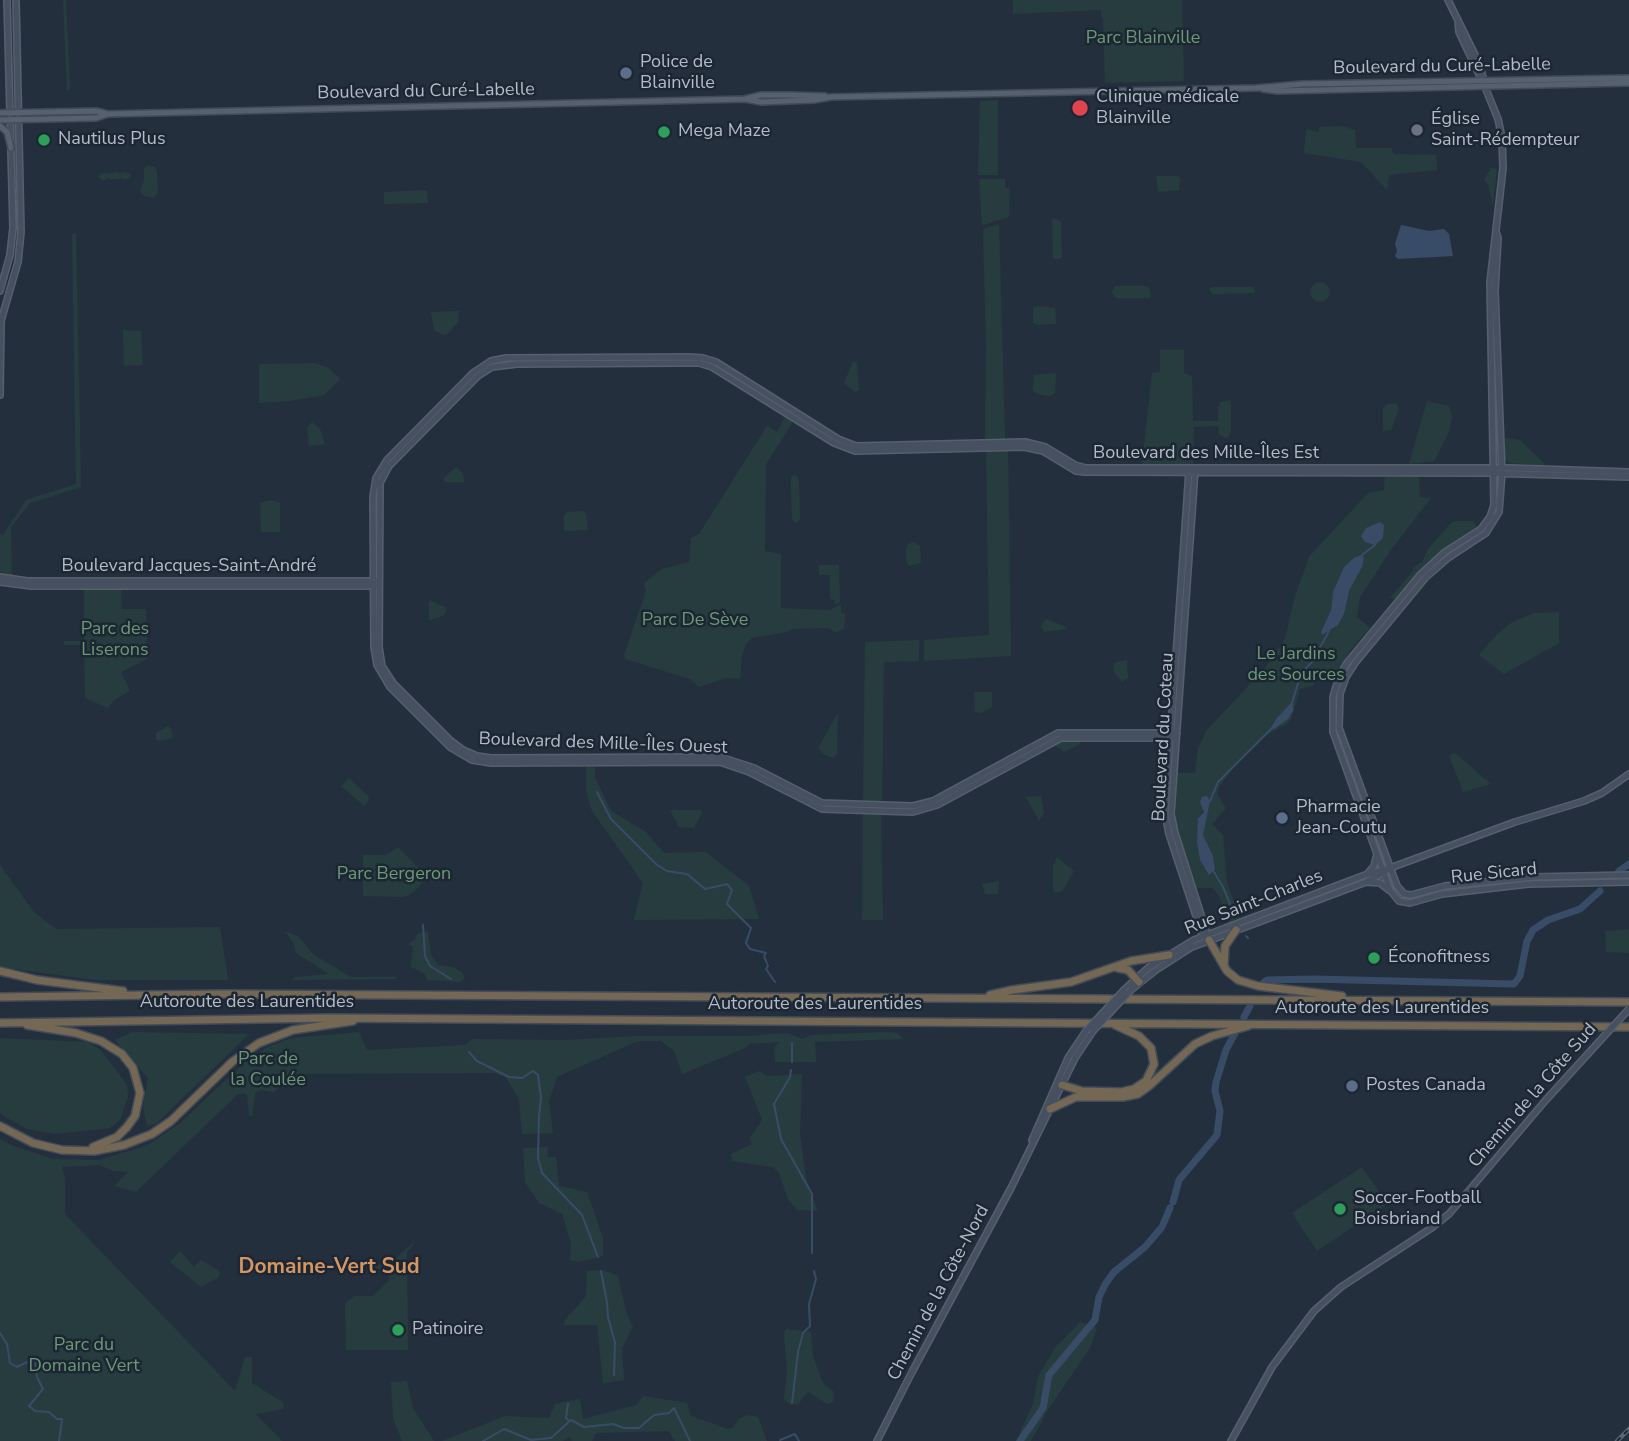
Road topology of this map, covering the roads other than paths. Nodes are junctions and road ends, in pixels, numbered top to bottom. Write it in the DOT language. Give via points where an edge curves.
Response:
graph roads {
  1 [pos="7,0"];
  2 [pos="16,0"];
  3 [pos="1448,0"];
  4 [pos="8,18"];
  5 [pos="16,18"];
  6 [pos="1629,81"];
  7 [pos="1483,82"];
  8 [pos="0,113"];
  9 [pos="11,116"];
  10 [pos="18,116"];
  11 [pos="0,120"];
  12 [pos="0,125"];
  13 [pos="11,148"];
  14 [pos="6,273"];
  15 [pos="14,275"];
  16 [pos="0,291"];
  17 [pos="0,365"];
  18 [pos="0,395"];
  19 [pos="1192,470"];
  20 [pos="1498,471"];
  21 [pos="1629,474"];
  22 [pos="376,532"];
  23 [pos="0,577"];
  24 [pos="0,582"];
  25 [pos="376,583"];
  26 [pos="1174,736"];
  27 [pos="1629,774"];
  28 [pos="1361,800"];
  29 [pos="1377,853"];
  30 [pos="1386,870"];
  31 [pos="1365,874"];
  32 [pos="1629,875"];
  33 [pos="1528,881"];
  34 [pos="1366,882"];
  35 [pos="1629,882"];
  36 [pos="1472,886"];
  37 [pos="1391,892"];
  38 [pos="1317,896"];
  39 [pos="1236,930"];
  40 [pos="1206,937"];
  41 [pos="1169,955"];
  42 [pos="1224,967"];
  43 [pos="1116,968"];
  44 [pos="0,971"];
  45 [pos="1138,980"];
  46 [pos="141,994"];
  47 [pos="0,997"];
  48 [pos="980,998"];
  49 [pos="1370,1000"];
  50 [pos="1629,1002"];
  51 [pos="1629,1009"];
  52 [pos="372,1018"];
  53 [pos="0,1023"];
  54 [pos="11,1023"];
  55 [pos="1111,1023"];
  56 [pos="1256,1024"];
  57 [pos="1629,1027"];
  58 [pos="1090,1031"];
  59 [pos="1061,1086"];
  60 [pos="1076,1097"];
  61 [pos="1050,1109"];
  62 [pos="0,1124"];
  63 [pos="1025,1158"];
  64 [pos="877,1441"];
  65 [pos="1231,1441"];
  1 -- 4 [label="street"];
  2 -- 5 [label="street"];
  3 -- 7 [label="street" via="1479,63"];
  4 -- 5 [label="street"];
  4 -- 9 [label="street"];
  5 -- 10 [label="street"];
  6 -- 7 [label="main road, Boulevard du Curé-Labelle"];
  7 -- 10 [label="main road, Boulevard du Curé-Labelle" via="1277,91 788,94 745,99"];
  7 -- 20 [label="street" via="1503,138 1492,279"];
  8 -- 9 [label="main road, Boulevard du Curé-Labelle"];
  9 -- 10 [label="main road, Boulevard du Curé-Labelle"];
  9 -- 11 [label="main road, Boulevard du Curé-Labelle"];
  9 -- 13 [label="street"];
  10 -- 15 [label="street" via="21,232"];
  12 -- 13 [label="main road"];
  13 -- 14 [label="street" via="13,232"];
  14 -- 15 [label="street"];
  14 -- 16 [label="street"];
  15 -- 17 [label="street" via="1,321"];
  17 -- 18 [label="street"];
  19 -- 20 [label="street, Boulevard des Mille-Îles Est"];
  19 -- 22 [label="street, Boulevard des Mille-Îles Est" via="1079,471 1024,447 849,450 702,363 501,364 480,374 385,471"];
  19 -- 26 [label="street, Boulevard du Coteau"];
  20 -- 21 [label="street, Boulevard des Mille-Îles Est"];
  20 -- 28 [label="street" via="1500,509 1493,525 1423,581 1351,667 1335,701"];
  22 -- 25 [label="street, Boulevard des Mille-Îles Ouest"];
  23 -- 25 [label="street, Boulevard Jacques-Saint-André" via="23,581"];
  24 -- 25 [label="street, Boulevard Jacques-Saint-André" via="26,586"];
  25 -- 26 [label="street, Boulevard des Mille-Îles Ouest" via="379,651 386,674 456,745 481,757 720,757 754,768 822,803 913,806 930,802 1060,732"];
  26 -- 40 [label="street, Boulevard du Coteau" via="1172,821"];
  27 -- 30 [label="street, Rue Saint-Charles" via="1584,801"];
  28 -- 29 [label="street"];
  28 -- 30 [label="street"];
  29 -- 30 [label="street"];
  29 -- 31 [label="street" via="1374,866"];
  30 -- 31 [label="street, Rue Saint-Charles"];
  30 -- 34 [label="street, Rue Saint-Charles"];
  30 -- 36 [label="street, Rue Sicard" via="1407,895 1437,887"];
  30 -- 37 [label="street"];
  31 -- 38 [label="street, Rue Saint-Charles"];
  32 -- 33 [label="street, Rue Sicard"];
  33 -- 35 [label="street, Rue Sicard"];
  33 -- 36 [label="street, Rue Sicard"];
  34 -- 37 [label="street, Rue Sicard" via="1380,883"];
  34 -- 38 [label="street, Rue Saint-Charles"];
  36 -- 37 [label="street, Rue Sicard" via="1407,903"];
  38 -- 39 [label="street, Rue Saint-Charles"];
  38 -- 40 [label="street, Rue Saint-Charles"];
  39 -- 40 [label="street, Rue Saint-Charles"];
  39 -- 42 [label="highway" via="1225,946"];
  40 -- 41 [label="street, Rue Saint-Charles"];
  40 -- 42 [label="highway"];
  40 -- 45 [label="street, Rue Saint-Charles"];
  41 -- 43 [label="highway"];
  41 -- 45 [label="street, Rue Saint-Charles"];
  42 -- 49 [label="highway" via="1236,979 1255,986"];
  43 -- 45 [label="highway" via="1128,970"];
  43 -- 48 [label="highway" via="1071,982"];
  44 -- 46 [label="highway"];
  45 -- 58 [label="street, Chemin de la Côte-Nord, bridge"];
  46 -- 47 [label="highway, Autoroute des Laurentides"];
  46 -- 48 [label="highway, Autoroute des Laurentides"];
  48 -- 49 [label="highway, Autoroute des Laurentides"];
  49 -- 50 [label="highway, Autoroute des Laurentides"];
  51 -- 65 [label="street, Chemin de la Côte Sud, bridge" via="1449,1214 1341,1287 1314,1311 1273,1364"];
  52 -- 54 [label="highway, Autoroute des Laurentides"];
  52 -- 55 [label="highway, Autoroute des Laurentides"];
  52 -- 62 [label="highway" via="293,1030 259,1043 232,1062 171,1121 124,1145 89,1152 62,1150 33,1143"];
  53 -- 54 [label="highway, Autoroute des Laurentides"];
  54 -- 62 [label="highway" via="82,1035 114,1048 135,1072 139,1103 124,1131 94,1147 45,1143"];
  55 -- 56 [label="highway, Autoroute des Laurentides"];
  55 -- 59 [label="highway" via="1149,1045 1154,1064 1149,1078 1137,1088 1121,1092 1084,1092"];
  56 -- 57 [label="highway, Autoroute des Laurentides"];
  56 -- 60 [label="highway" via="1193,1045 1138,1094"];
  58 -- 59 [label="street, Chemin de la Côte-Nord"];
  58 -- 63 [label="street, Chemin de la Côte-Nord" via="1070,1054"];
  59 -- 60 [label="highway"];
  59 -- 61 [label="street, Chemin de la Côte-Nord"];
  60 -- 61 [label="highway"];
  61 -- 63 [label="street, Chemin de la Côte-Nord"];
  63 -- 64 [label="street, Chemin de la Côte-Nord"];
}
